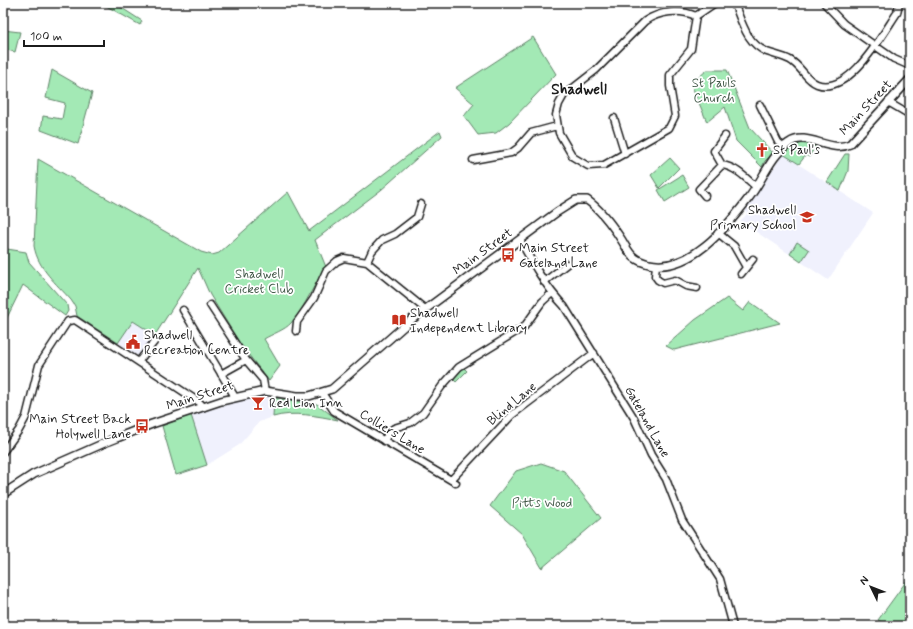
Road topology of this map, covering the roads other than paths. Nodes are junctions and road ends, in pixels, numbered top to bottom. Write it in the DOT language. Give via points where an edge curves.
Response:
graph roads {
  1 [pos="715,3"];
  2 [pos="734,3"];
  3 [pos="824,3"];
  4 [pos="899,3"];
  5 [pos="696,16"];
  6 [pos="874,46"];
  7 [pos="910,66"];
  8 [pos="910,79"];
  9 [pos="888,102"];
  10 [pos="760,105"];
  11 [pos="910,115"];
  12 [pos="614,118"];
  13 [pos="557,126"];
  14 [pos="725,136"];
  15 [pos="784,147"];
  16 [pos="625,154"];
  17 [pos="473,160"];
  18 [pos="722,165"];
  19 [pos="756,187"];
  20 [pos="705,196"];
  21 [pos="421,204"];
  22 [pos="718,233"];
  23 [pos="520,240"];
  24 [pos="753,259"];
  25 [pos="367,262"];
  26 [pos="567,264"];
  27 [pos="656,265"];
  28 [pos="746,267"];
  29 [pos="741,274"];
  30 [pos="544,282"];
  31 [pos="702,282"];
  32 [pos="552,293"];
  33 [pos="210,305"];
  34 [pos="425,309"];
  35 [pos="183,310"];
  36 [pos="296,331"];
  37 [pos="155,341"];
  38 [pos="594,353"];
  39 [pos="246,360"];
  40 [pos="139,361"];
  41 [pos="221,374"];
  42 [pos="265,391"];
  43 [pos="322,393"];
  44 [pos="235,397"];
  45 [pos="204,407"];
  46 [pos="384,441"];
  47 [pos="3,452"];
  48 [pos="454,482"];
  49 [pos="3,494"];
  50 [pos="733,626"];
  1 -- 5 [label="street"];
  2 -- 6 [label="street" via="747,35 754,45 789,60 816,84 830,86 847,78 861,65"];
  3 -- 6 [label="street" via="844,24"];
  4 -- 6 [label="street" via="897,13"];
  5 -- 13 [label="street" via="664,12 645,21 596,70 564,95 556,115"];
  5 -- 16 [label="street" via="691,49 670,75 675,110 673,123 664,132"];
  6 -- 7 [label="street" via="894,60"];
  8 -- 9 [label="street, Main Street"];
  9 -- 11 [label="street"];
  9 -- 15 [label="street, Main Street" via="860,136 846,146 834,147 799,139"];
  10 -- 15 [label="street" via="778,142"];
  12 -- 16 [label="street"];
  13 -- 16 [label="street" via="574,157 588,166 604,165"];
  13 -- 17 [label="street" via="531,133 511,153"];
  14 -- 18 [label="street" via="714,151"];
  15 -- 19 [label="street, Main Street"];
  18 -- 19 [label="street" via="744,175"];
  18 -- 20 [label="street" via="699,189"];
  19 -- 22 [label="street, Main Street" via="748,200"];
  21 -- 25 [label="street" via="417,217 395,234 382,240 372,251"];
  22 -- 27 [label="street, Main Street" via="690,257 680,262"];
  22 -- 28 [label="street" via="734,246"];
  23 -- 27 [label="street, Main Street" via="569,203 583,199 607,220 634,258"];
  23 -- 30 [label="street, Gateland Lane"];
  23 -- 34 [label="street, Main Street"];
  24 -- 28 [label="street"];
  25 -- 34 [label="street"];
  25 -- 36 [label="street" via="344,258 326,271 314,298 297,322"];
  26 -- 30 [label="street"];
  27 -- 31 [label="street" via="655,276 663,283 675,280 698,290"];
  28 -- 29 [label="street"];
  30 -- 32 [label="street, Gateland Lane"];
  32 -- 38 [label="street, Gateland Lane" via="564,306"];
  32 -- 46 [label="street" via="524,327 459,367 423,413 410,423 394,428"];
  33 -- 39 [label="street"];
  34 -- 43 [label="street, Main Street" via="343,381"];
  35 -- 41 [label="street"];
  37 -- 40 [label="street"];
  38 -- 48 [label="street, Blind Lane" via="512,415"];
  38 -- 50 [label="street, Gateland Lane" via="634,418 651,455 666,479 689,533 720,579"];
  39 -- 41 [label="street"];
  39 -- 42 [label="street" via="263,380"];
  40 -- 45 [label="street"];
  40 -- 47 [label="street" via="75,320 69,320 46,351 39,365 26,417"];
  41 -- 44 [label="street"];
  42 -- 43 [label="street, Main Street" via="296,396"];
  42 -- 44 [label="street, Main Street"];
  43 -- 46 [label="street, Colliers Lane" via="334,411"];
  44 -- 45 [label="street, Main Street"];
  45 -- 49 [label="street, Main Street" via="152,424 34,474"];
  46 -- 48 [label="street, Colliers Lane"];
}
